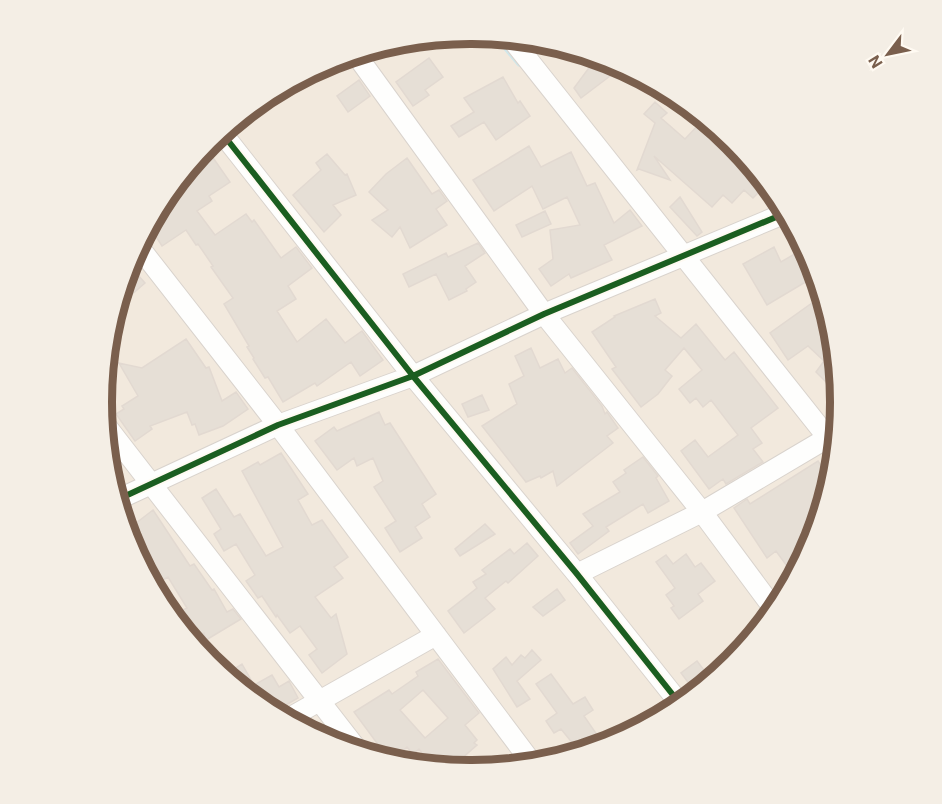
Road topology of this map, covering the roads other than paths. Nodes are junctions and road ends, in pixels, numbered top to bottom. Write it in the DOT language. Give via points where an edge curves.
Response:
graph roads {
  1 [pos="518,47"];
  2 [pos="361,61"];
  3 [pos="227,140"];
  4 [pos="777,217"];
  5 [pos="144,254"];
  6 [pos="684,256"];
  7 [pos="544,314"];
  8 [pos="413,376"];
  9 [pos="278,425"];
  10 [pos="828,434"];
  11 [pos="114,436"];
  12 [pos="827,440"];
  13 [pos="152,483"];
  14 [pos="125,496"];
  15 [pos="702,512"];
  16 [pos="577,574"];
  17 [pos="769,601"];
  18 [pos="436,635"];
  19 [pos="674,697"];
  20 [pos="320,702"];
  21 [pos="296,714"];
  22 [pos="348,738"];
  23 [pos="527,756"];
  1 -- 6 [label="street"];
  2 -- 7 [label="street"];
  3 -- 8 [label="street"];
  4 -- 6 [label="street"];
  5 -- 9 [label="street"];
  6 -- 7 [label="street"];
  6 -- 10 [label="street"];
  7 -- 8 [label="street"];
  7 -- 15 [label="street"];
  8 -- 9 [label="street"];
  8 -- 16 [label="street"];
  9 -- 13 [label="street"];
  9 -- 18 [label="street"];
  11 -- 13 [label="street"];
  12 -- 15 [label="street"];
  13 -- 14 [label="street"];
  13 -- 20 [label="street"];
  15 -- 16 [label="street"];
  15 -- 17 [label="street"];
  16 -- 19 [label="street"];
  18 -- 20 [label="street"];
  18 -- 23 [label="street"];
  20 -- 21 [label="street"];
  20 -- 22 [label="street"];
}
